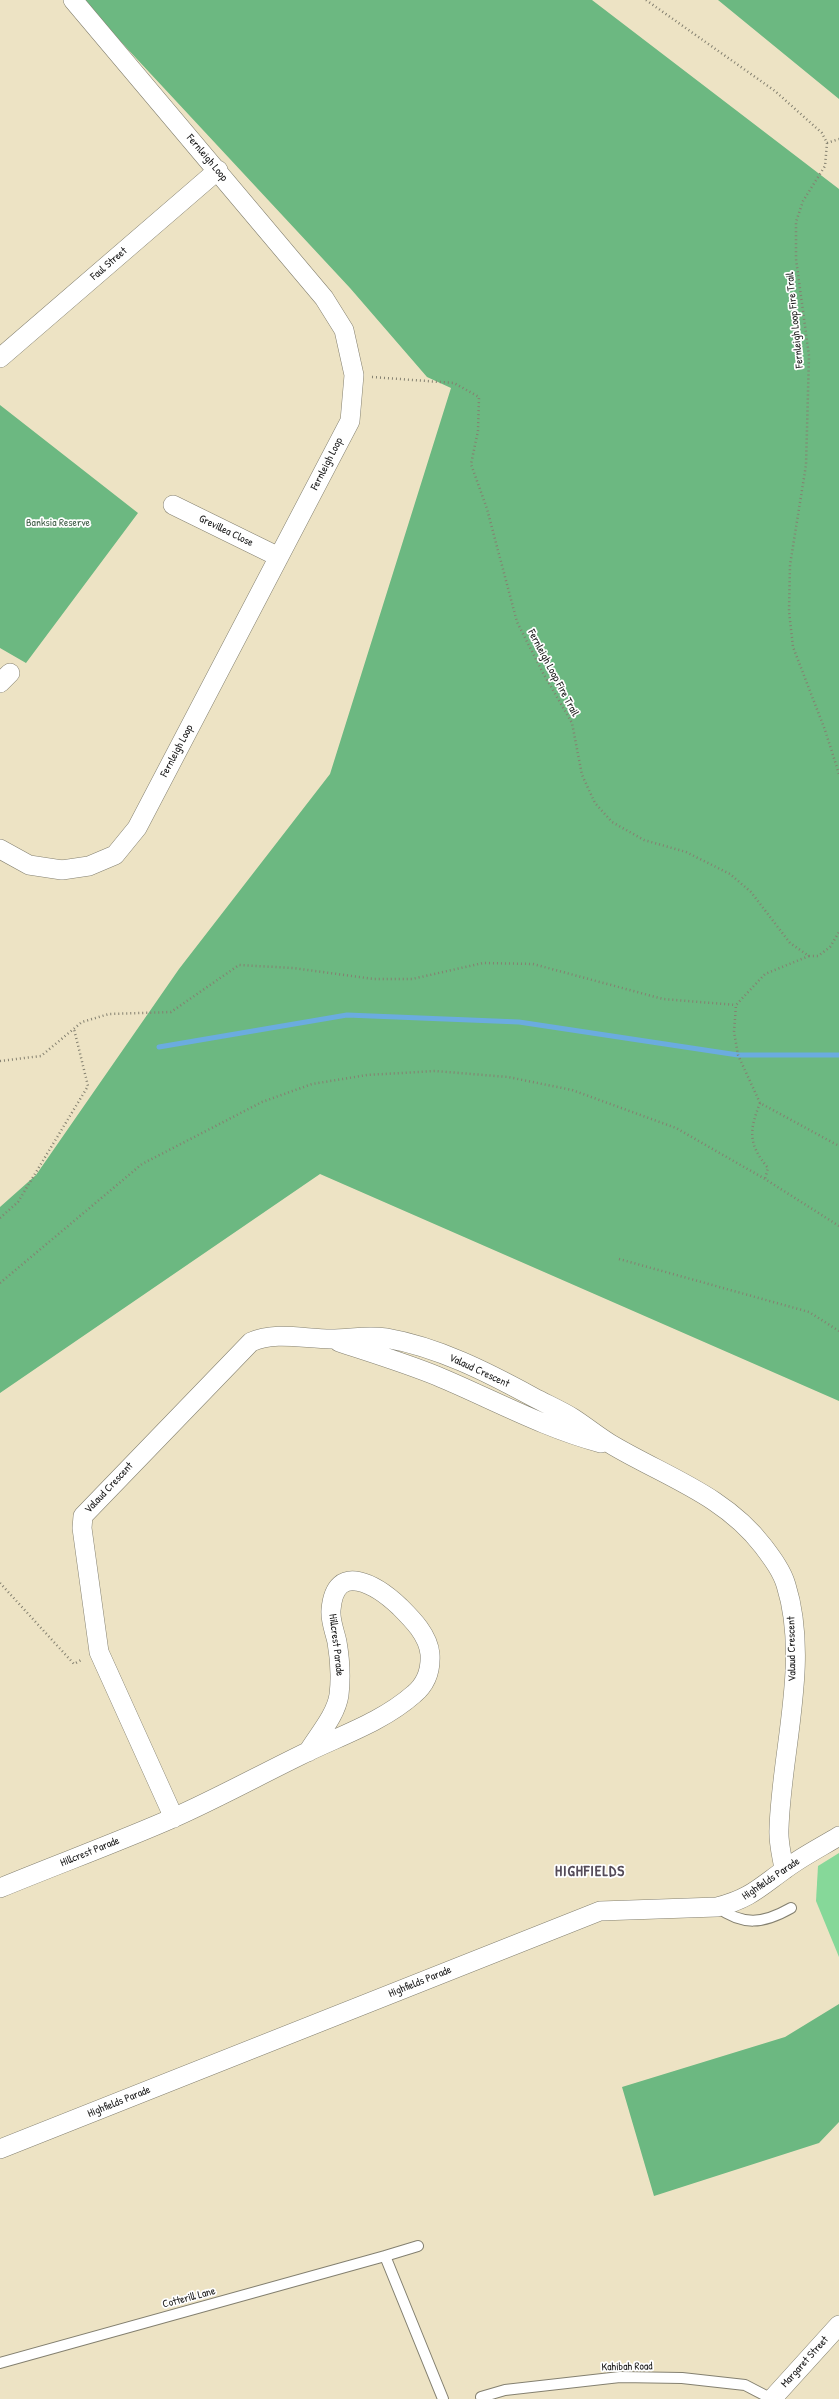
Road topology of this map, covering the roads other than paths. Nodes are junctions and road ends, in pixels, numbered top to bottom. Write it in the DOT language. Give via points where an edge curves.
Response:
graph roads {
  1 [pos="73,0"];
  2 [pos="218,170"];
  3 [pos="0,358"];
  4 [pos="173,505"];
  5 [pos="279,558"];
  6 [pos="0,849"];
  7 [pos="308,1752"];
  8 [pos="174,1818"];
  9 [pos="839,1836"];
  10 [pos="784,1869"];
  11 [pos="0,1888"];
  12 [pos="717,1907"];
  13 [pos="791,1908"];
  14 [pos="0,2149"];
  15 [pos="418,2246"];
  16 [pos="385,2256"];
  17 [pos="839,2325"];
  18 [pos="0,2363"];
  19 [pos="481,2397"];
  20 [pos="443,2399"];
  21 [pos="772,2399"];
  1 -- 2 [label="street, Fernleigh Loop"];
  2 -- 3 [label="street, Faul Street"];
  2 -- 5 [label="street, Fernleigh Loop" via="324,298 344,330 354,375 350,421"];
  4 -- 5 [label="street, Grevillea Close"];
  5 -- 6 [label="street, Fernleigh Loop" via="137,828 115,855 89,866 62,870 29,865"];
  7 -- 7 [label="street, Hillcrest Parade" via="334,1710 338,1697 339,1663 330,1612 334,1597 342,1583 350,1580 360,1581 380,1592 417,1625 430,1653 426,1681 391,1711 349,1735"];
  7 -- 8 [label="street, Hillcrest Parade"];
  8 -- 10 [label="street, Valaud Crescent" via="99,1652 82,1528 83,1516 251,1342 258,1338 298,1336 331,1339 437,1376 533,1419 576,1436 612,1446 712,1498 753,1532 772,1557 786,1584 793,1618 792,1700 778,1830"];
  8 -- 11 [label="street, Hillcrest Parade"];
  9 -- 10 [label="street, Highfields Parade"];
  10 -- 12 [label="street, Highfields Parade" via="753,1894"];
  12 -- 13 [label="lane" via="741,1921 760,1921 780,1915"];
  12 -- 14 [label="street, Highfields Parade" via="600,1911"];
  15 -- 16 [label="lane, Cotterill Lane"];
  16 -- 18 [label="lane, Cotterill Lane"];
  16 -- 20 [label="lane"];
  17 -- 21 [label="street, Margaret Street"];
  19 -- 21 [label="lane, Kahibah Road" via="505,2390 620,2377 682,2378 746,2385"];
}
